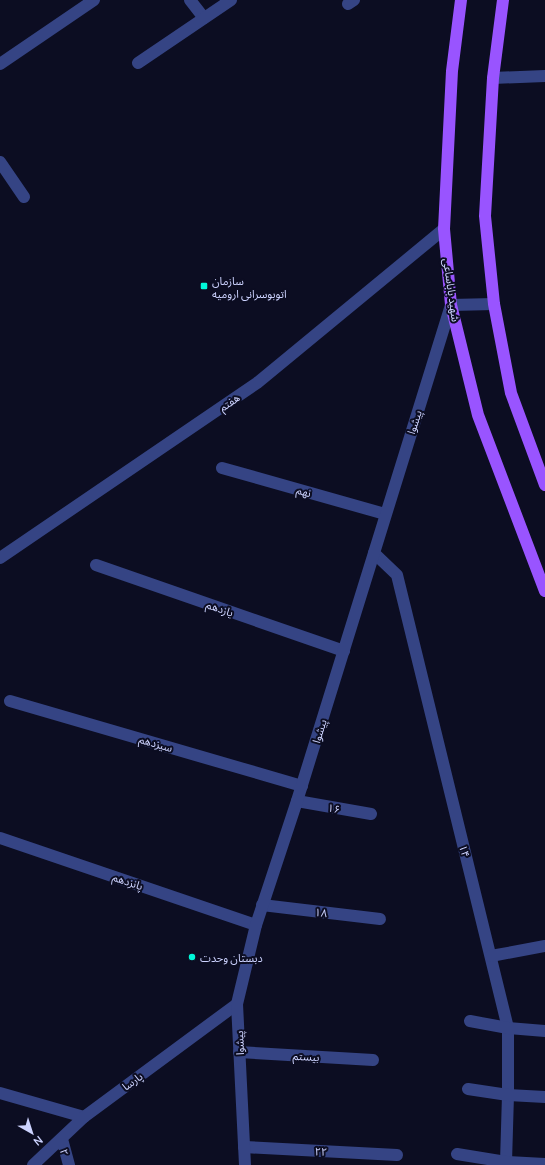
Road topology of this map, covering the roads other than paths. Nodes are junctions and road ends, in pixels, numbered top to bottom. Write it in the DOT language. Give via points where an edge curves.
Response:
graph roads {
  1 [pos="94,0"];
  2 [pos="190,0"];
  3 [pos="232,0"];
  4 [pos="461,0"];
  5 [pos="503,0"];
  6 [pos="204,18"];
  7 [pos="138,63"];
  8 [pos="0,64"];
  9 [pos="545,76"];
  10 [pos="493,78"];
  11 [pos="0,162"];
  12 [pos="24,197"];
  13 [pos="444,230"];
  14 [pos="494,304"];
  15 [pos="451,305"];
  16 [pos="222,468"];
  17 [pos="545,484"];
  18 [pos="385,514"];
  19 [pos="374,553"];
  20 [pos="0,558"];
  21 [pos="96,566"];
  22 [pos="545,591"];
  23 [pos="344,651"];
  24 [pos="10,701"];
  25 [pos="302,786"];
  26 [pos="297,801"];
  27 [pos="371,814"];
  28 [pos="0,838"];
  29 [pos="262,905"];
  30 [pos="380,919"];
  31 [pos="256,925"];
  32 [pos="545,946"];
  33 [pos="491,956"];
  34 [pos="237,1004"];
  35 [pos="470,1021"];
  36 [pos="508,1028"];
  37 [pos="545,1031"];
  38 [pos="239,1052"];
  39 [pos="373,1060"];
  40 [pos="468,1089"];
  41 [pos="0,1093"];
  42 [pos="508,1095"];
  43 [pos="545,1097"];
  44 [pos="84,1117"];
  45 [pos="62,1139"];
  46 [pos="244,1146"];
  47 [pos="457,1154"];
  48 [pos="397,1156"];
  49 [pos="506,1162"];
  50 [pos="545,1164"];
  51 [pos="33,1165"];
  52 [pos="69,1165"];
  53 [pos="245,1165"];
  1 -- 8 [label="street"];
  2 -- 6 [label="street"];
  3 -- 6 [label="street"];
  4 -- 13 [label="main road, شهید باباساعی" via="452,71"];
  5 -- 10 [label="main road"];
  6 -- 7 [label="street"];
  9 -- 10 [label="street"];
  10 -- 14 [label="main road" via="485,216"];
  11 -- 12 [label="street"];
  13 -- 15 [label="main road, شهید باباساعی"];
  13 -- 20 [label="street, هفتم" via="257,383"];
  14 -- 15 [label="street"];
  14 -- 17 [label="main road" via="511,393"];
  15 -- 18 [label="street, پیشوا"];
  15 -- 22 [label="main road, شهید باباساعی" via="478,415"];
  16 -- 18 [label="street, نهم"];
  18 -- 19 [label="street, پیشوا"];
  19 -- 23 [label="street, پیشوا"];
  19 -- 33 [label="street, ۱۴" via="398,575"];
  21 -- 23 [label="street, یازدهم"];
  23 -- 25 [label="street, پیشوا"];
  24 -- 25 [label="street, سیزدهم"];
  25 -- 26 [label="street, پیشوا"];
  26 -- 27 [label="street, ۱۶"];
  26 -- 29 [label="street, پیشوا"];
  28 -- 31 [label="street, پانزدهم"];
  29 -- 30 [label="street, ۱۸"];
  29 -- 31 [label="street, پیشوا"];
  31 -- 34 [label="street, پیشوا"];
  32 -- 33 [label="street"];
  33 -- 36 [label="street, ۱۴"];
  34 -- 38 [label="street, پیشوا"];
  34 -- 44 [label="street, پارسا"];
  35 -- 36 [label="street"];
  36 -- 37 [label="street"];
  36 -- 42 [label="street, ۱۴"];
  38 -- 39 [label="street, بیستم"];
  38 -- 46 [label="street, پیشوا"];
  40 -- 42 [label="street"];
  41 -- 44 [label="street"];
  42 -- 43 [label="street"];
  42 -- 49 [label="street, ۱۴"];
  44 -- 45 [label="street, پارسا"];
  45 -- 51 [label="street, پارسا"];
  45 -- 52 [label="street, ۲"];
  46 -- 48 [label="street, ۲۲"];
  46 -- 53 [label="street, پیشوا"];
  47 -- 49 [label="street"];
  49 -- 50 [label="street"];
}
